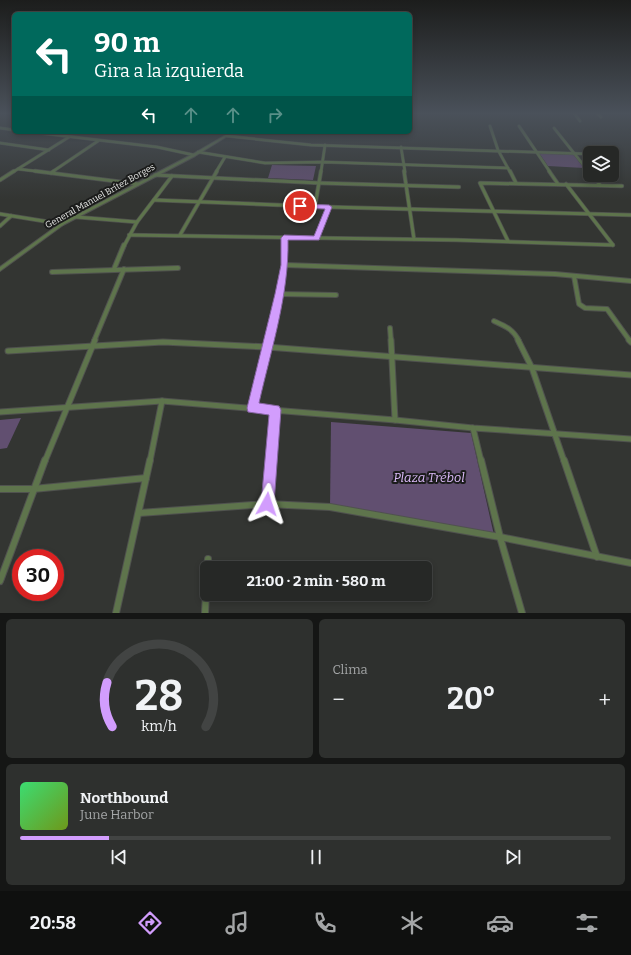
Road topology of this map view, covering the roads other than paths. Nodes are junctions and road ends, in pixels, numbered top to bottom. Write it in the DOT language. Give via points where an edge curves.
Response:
graph roads {
  1 [pos="62,142"];
  2 [pos="96,142"];
  3 [pos="112,142"];
  4 [pos="217,142"];
  5 [pos="288,142"];
  6 [pos="495,142"];
  7 [pos="529,142"];
  8 [pos="565,142"];
  9 [pos="0,143"];
  10 [pos="325,145"];
  11 [pos="401,147"];
  12 [pos="49,150"];
  13 [pos="498,150"];
  14 [pos="198,152"];
  15 [pos="535,152"];
  16 [pos="575,154"];
  17 [pos="583,154"];
  18 [pos="194,155"];
  19 [pos="225,157"];
  20 [pos="323,162"];
  21 [pos="583,164"];
  22 [pos="403,165"];
  23 [pos="508,168"];
  24 [pos="18,169"];
  25 [pos="51,173"];
  26 [pos="155,175"];
  27 [pos="172,176"];
  28 [pos="213,179"];
  29 [pos="0,180"];
  30 [pos="598,182"];
  31 [pos="319,183"];
  32 [pos="516,183"];
  33 [pos="138,184"];
  34 [pos="558,184"];
  35 [pos="566,184"];
  36 [pos="600,185"];
  37 [pos="406,186"];
  38 [pos="622,186"];
  39 [pos="460,187"];
  40 [pos="154,200"];
  41 [pos="200,202"];
  42 [pos="315,206"];
  43 [pos="329,207"];
  44 [pos="410,209"];
  45 [pos="494,211"];
  46 [pos="0,214"];
  47 [pos="592,215"];
  48 [pos="631,215"];
  49 [pos="11,216"];
  50 [pos="76,216"];
  51 [pos="137,222"];
  52 [pos="62,224"];
  53 [pos="0,226"];
  54 [pos="180,235"];
  55 [pos="129,236"];
  56 [pos="284,238"];
  57 [pos="317,238"];
  58 [pos="414,239"];
  59 [pos="508,241"];
  60 [pos="285,265"];
  61 [pos="178,268"];
  62 [pos="0,269"];
  63 [pos="114,269"];
  64 [pos="124,269"];
  65 [pos="52,272"];
  66 [pos="574,276"];
  67 [pos="631,281"];
  68 [pos="279,294"];
  69 [pos="336,295"];
  70 [pos="494,320"];
  71 [pos="390,328"];
  72 [pos="631,342"];
  73 [pos="94,345"];
  74 [pos="267,347"];
  75 [pos="8,351"];
  76 [pos="392,358"];
  77 [pos="532,368"];
  78 [pos="631,375"];
  79 [pos="162,402"];
  80 [pos="67,408"];
  81 [pos="252,408"];
  82 [pos="275,410"];
  83 [pos="0,412"];
  84 [pos="395,420"];
  85 [pos="474,428"];
  86 [pos="554,433"];
  87 [pos="631,439"];
  88 [pos="146,478"];
  89 [pos="0,489"];
  90 [pos="33,489"];
  91 [pos="267,504"];
  92 [pos="139,513"];
  93 [pos="500,537"];
  94 [pos="597,557"];
  95 [pos="631,564"];
  96 [pos="0,581"];
  97 [pos="206,601"];
  98 [pos="116,613"];
  99 [pos="205,613"];
  100 [pos="522,613"];
  1 -- 12 [label="street"];
  2 -- 25 [label="street"];
  3 -- 18 [label="street"];
  4 -- 14 [label="street, General Manuel Brítez Borges"];
  5 -- 10 [label="street"];
  6 -- 13 [label="street"];
  7 -- 15 [label="street"];
  8 -- 16 [label="street"];
  9 -- 12 [label="street"];
  10 -- 11 [label="street"];
  10 -- 20 [label="street"];
  11 -- 13 [label="street"];
  11 -- 22 [label="street"];
  12 -- 24 [label="street"];
  13 -- 15 [label="street"];
  13 -- 23 [label="street"];
  14 -- 18 [label="street, General Manuel Brítez Borges"];
  14 -- 19 [label="street"];
  15 -- 16 [label="street"];
  15 -- 34 [label="street"];
  16 -- 17 [label="street"];
  16 -- 21 [label="street"];
  18 -- 26 [label="street, General Manuel Brítez Borges"];
  19 -- 20 [label="street" via="265,163"];
  19 -- 28 [label="street"];
  20 -- 22 [label="street"];
  20 -- 31 [label="street"];
  22 -- 23 [label="street"];
  22 -- 37 [label="street"];
  23 -- 32 [label="street"];
  24 -- 25 [label="street"];
  24 -- 29 [label="street"];
  25 -- 33 [label="street"];
  26 -- 27 [label="street"];
  26 -- 33 [label="street, General Manuel Brítez Borges"];
  27 -- 28 [label="street"];
  27 -- 40 [label="street"];
  28 -- 31 [label="street"];
  28 -- 41 [label="street"];
  30 -- 36 [label="street"];
  31 -- 37 [label="street"];
  31 -- 42 [label="street"];
  32 -- 34 [label="street"];
  32 -- 45 [label="street" via="480,183"];
  33 -- 50 [label="street, General Manuel Brítez Borges"];
  34 -- 35 [label="street"];
  35 -- 36 [label="street"];
  35 -- 47 [label="street"];
  36 -- 38 [label="street"];
  37 -- 39 [label="street"];
  37 -- 44 [label="street"];
  40 -- 41 [label="street"];
  40 -- 51 [label="street"];
  41 -- 42 [label="street"];
  41 -- 54 [label="street"];
  42 -- 43 [label="street"];
  43 -- 44 [label="street"];
  43 -- 57 [label="street"];
  44 -- 45 [label="street"];
  44 -- 58 [label="street"];
  45 -- 47 [label="street"];
  45 -- 59 [label="street"];
  46 -- 49 [label="street"];
  47 -- 48 [label="street"];
  47 -- 59 [label="street" via="613,245"];
  49 -- 52 [label="street"];
  49 -- 53 [label="street"];
  50 -- 51 [label="street"];
  50 -- 52 [label="street, General Manuel Brítez Borges"];
  51 -- 55 [label="street"];
  52 -- 62 [label="street, General Manuel Brítez Borges"];
  54 -- 55 [label="street"];
  54 -- 56 [label="street"];
  55 -- 63 [label="street"];
  56 -- 57 [label="street"];
  56 -- 60 [label="street"];
  57 -- 58 [label="street"];
  58 -- 59 [label="street"];
  60 -- 66 [label="street"];
  60 -- 68 [label="street"];
  61 -- 64 [label="street"];
  63 -- 64 [label="street"];
  63 -- 65 [label="street"];
  64 -- 73 [label="street"];
  66 -- 67 [label="street"];
  66 -- 72 [label="street" via="580,305 585,308 607,310"];
  68 -- 69 [label="street"];
  68 -- 74 [label="street"];
  70 -- 77 [label="street" via="515,333"];
  71 -- 76 [label="street"];
  73 -- 74 [label="street" via="163,342"];
  73 -- 75 [label="street"];
  73 -- 80 [label="street"];
  74 -- 76 [label="street"];
  74 -- 81 [label="street"];
  76 -- 77 [label="street"];
  76 -- 84 [label="street"];
  77 -- 78 [label="street"];
  77 -- 86 [label="street"];
  79 -- 80 [label="street"];
  79 -- 81 [label="street"];
  79 -- 88 [label="street"];
  80 -- 83 [label="street"];
  80 -- 90 [label="street"];
  81 -- 82 [label="street"];
  82 -- 84 [label="street"];
  82 -- 91 [label="street"];
  84 -- 85 [label="street"];
  85 -- 86 [label="street"];
  85 -- 93 [label="street"];
  86 -- 87 [label="street"];
  86 -- 94 [label="street"];
  88 -- 90 [label="street"];
  88 -- 92 [label="street"];
  89 -- 90 [label="street"];
  90 -- 96 [label="street"];
  91 -- 92 [label="street"];
  91 -- 93 [label="street" via="330,507"];
  92 -- 98 [label="street"];
  93 -- 94 [label="street"];
  93 -- 100 [label="street"];
  94 -- 95 [label="street"];
  97 -- 99 [label="street"];
}
